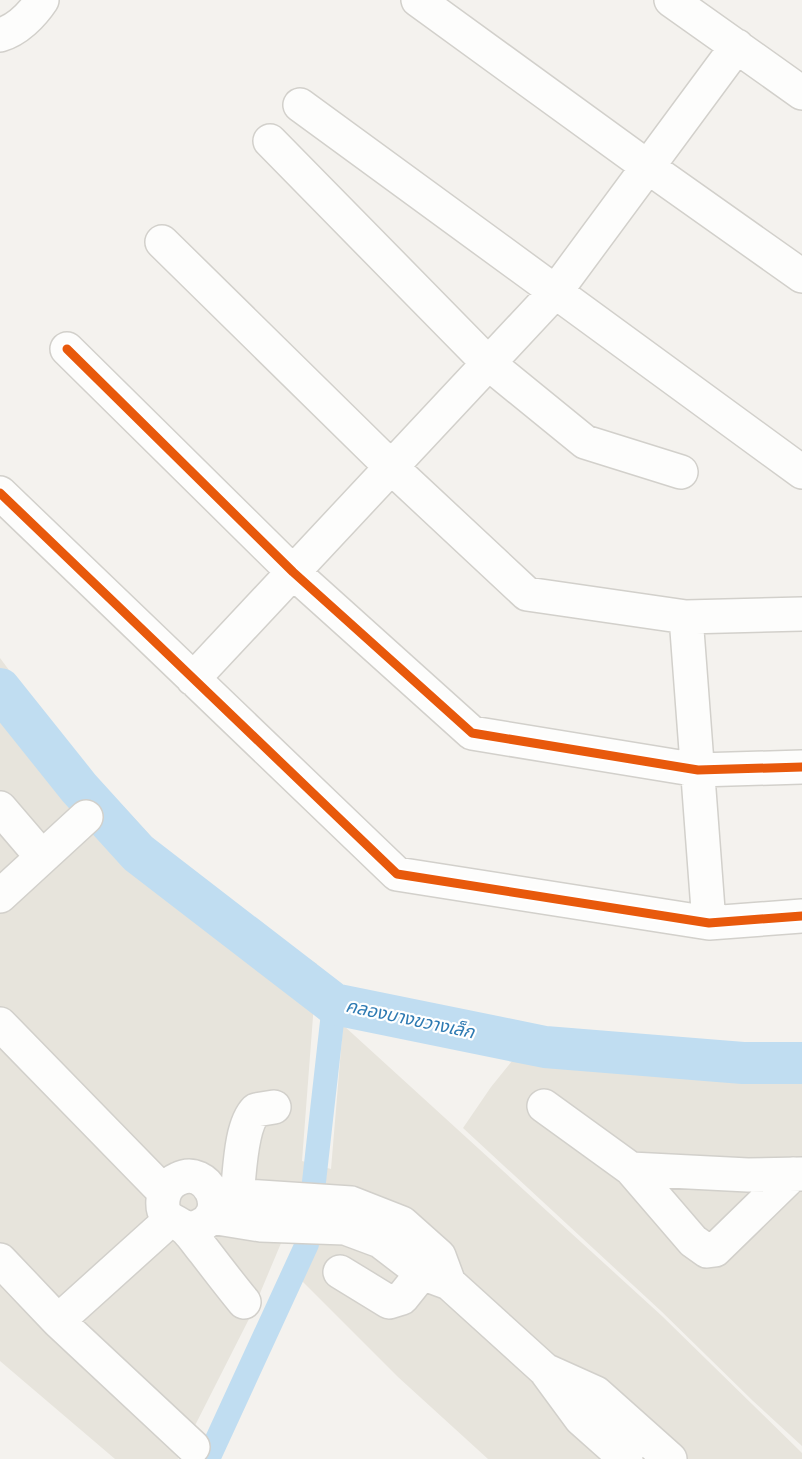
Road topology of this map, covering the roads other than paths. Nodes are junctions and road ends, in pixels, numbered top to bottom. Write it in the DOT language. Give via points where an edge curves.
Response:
graph roads {
  1 [pos="42,0"];
  2 [pos="418,0"];
  3 [pos="672,0"];
  4 [pos="0,35"];
  5 [pos="737,46"];
  6 [pos="802,93"];
  7 [pos="300,105"];
  8 [pos="270,141"];
  9 [pos="648,167"];
  10 [pos="162,242"];
  11 [pos="802,276"];
  12 [pos="556,291"];
  13 [pos="67,349"];
  14 [pos="488,363"];
  15 [pos="391,467"];
  16 [pos="681,472"];
  17 [pos="802,472"];
  18 [pos="0,493"];
  19 [pos="293,572"];
  20 [pos="802,614"];
  21 [pos="686,617"];
  22 [pos="193,679"];
  23 [pos="802,767"];
  24 [pos="698,770"];
  25 [pos="0,808"];
  26 [pos="86,817"];
  27 [pos="42,857"];
  28 [pos="0,896"];
  29 [pos="802,916"];
  30 [pos="709,923"];
  31 [pos="0,1024"];
  32 [pos="544,1106"];
  33 [pos="274,1107"];
  34 [pos="631,1169"];
  35 [pos="797,1174"];
  36 [pos="197,1208"];
  37 [pos="0,1260"];
  38 [pos="436,1271"];
  39 [pos="340,1272"];
  40 [pos="244,1302"];
  41 [pos="58,1321"];
  42 [pos="193,1448"];
  43 [pos="629,1448"];
  44 [pos="670,1459"];
  1 -- 4 [label="street" via="33,14"];
  2 -- 9 [label="street"];
  3 -- 5 [label="street"];
  5 -- 6 [label="street"];
  5 -- 9 [label="street"];
  7 -- 12 [label="street"];
  8 -- 14 [label="street"];
  9 -- 11 [label="street"];
  9 -- 12 [label="street"];
  10 -- 15 [label="street"];
  12 -- 14 [label="street"];
  12 -- 17 [label="street"];
  13 -- 19 [label="street"];
  14 -- 15 [label="street"];
  14 -- 16 [label="street" via="585,442"];
  15 -- 19 [label="street"];
  15 -- 21 [label="street" via="527,594"];
  18 -- 22 [label="street"];
  19 -- 22 [label="street"];
  19 -- 24 [label="street" via="472,733"];
  20 -- 21 [label="street"];
  21 -- 24 [label="street"];
  22 -- 30 [label="street" via="397,874"];
  23 -- 24 [label="street"];
  24 -- 30 [label="street"];
  25 -- 27 [label="street"];
  26 -- 27 [label="street"];
  27 -- 28 [label="street"];
  29 -- 30 [label="street"];
  31 -- 36 [label="street"];
  32 -- 34 [label="street"];
  33 -- 36 [label="street" via="256,1110 249,1120 242,1149"];
  34 -- 35 [label="street"];
  34 -- 35 [label="street" via="693,1241 711,1251"];
  36 -- 38 [label="street" via="261,1225 345,1228 381,1241"];
  36 -- 40 [label="street"];
  36 -- 41 [label="street"];
  37 -- 41 [label="street"];
  38 -- 39 [label="street" via="402,1298 389,1302"];
  38 -- 43 [label="street" via="545,1370 580,1419"];
  41 -- 42 [label="street"];
  43 -- 44 [label="street"];
}
